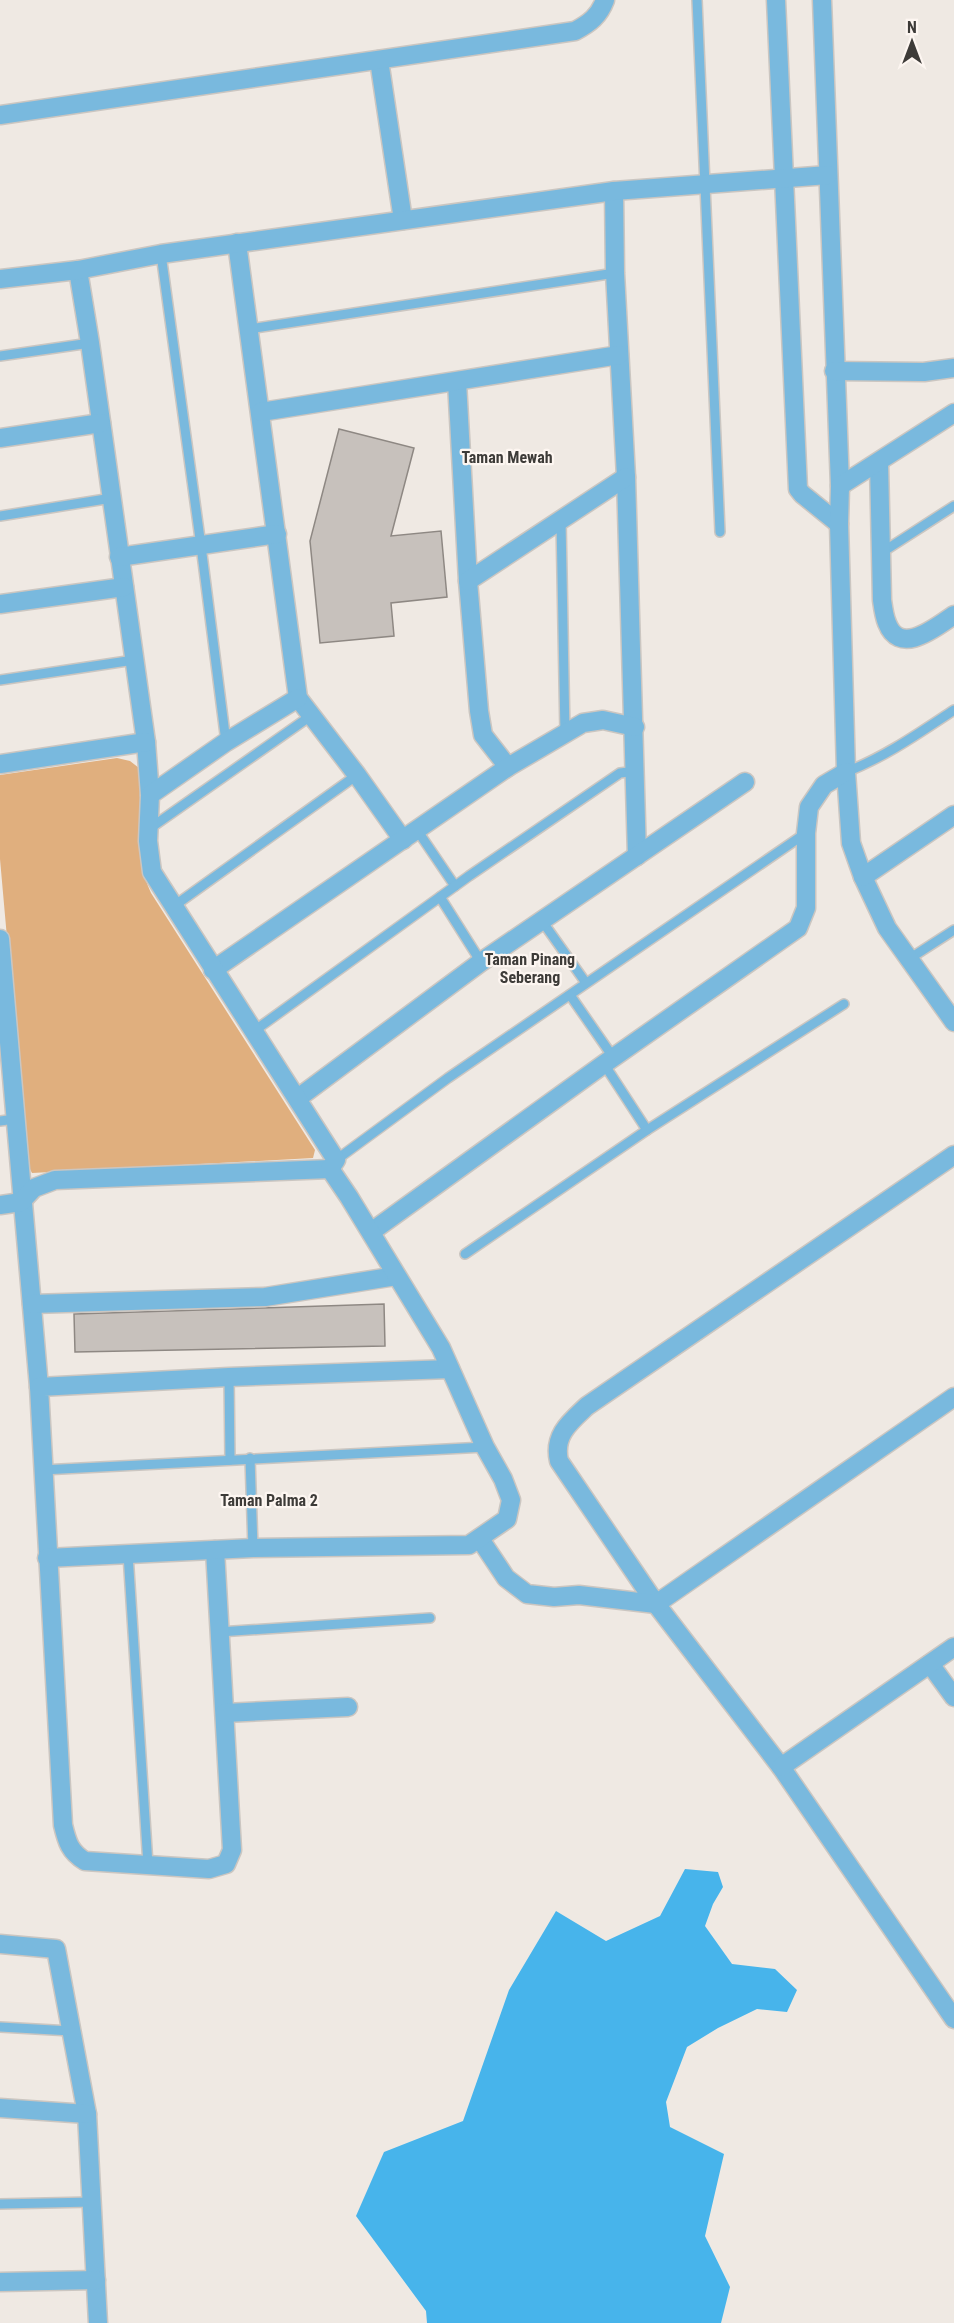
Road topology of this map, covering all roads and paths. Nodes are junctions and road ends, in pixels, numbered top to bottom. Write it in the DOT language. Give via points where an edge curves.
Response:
graph roads {
  1 [pos="605,0"];
  2 [pos="697,0"];
  3 [pos="776,0"];
  4 [pos="822,0"];
  5 [pos="379,60"];
  6 [pos="0,115"];
  7 [pos="828,175"];
  8 [pos="783,177"];
  9 [pos="704,184"];
  10 [pos="614,191"];
  11 [pos="403,220"];
  12 [pos="237,243"];
  13 [pos="161,254"];
  14 [pos="78,270"];
  15 [pos="615,273"];
  16 [pos="0,279"];
  17 [pos="249,329"];
  18 [pos="90,343"];
  19 [pos="619,355"];
  20 [pos="0,356"];
  21 [pos="954,368"];
  22 [pos="834,371"];
  23 [pos="457,382"];
  24 [pos="261,412"];
  25 [pos="954,413"];
  26 [pos="101,423"];
  27 [pos="0,438"];
  28 [pos="879,463"];
  29 [pos="626,477"];
  30 [pos="840,486"];
  31 [pos="112,498"];
  32 [pos="954,506"];
  33 [pos="0,516"];
  34 [pos="561,520"];
  35 [pos="838,524"];
  36 [pos="720,532"];
  37 [pos="276,534"];
  38 [pos="201,546"];
  39 [pos="881,553"];
  40 [pos="119,557"];
  41 [pos="468,581"];
  42 [pos="124,587"];
  43 [pos="0,604"];
  44 [pos="954,615"];
  45 [pos="134,660"];
  46 [pos="0,680"];
  47 [pos="298,698"];
  48 [pos="954,710"];
  49 [pos="312,716"];
  50 [pos="635,727"];
  51 [pos="565,734"];
  52 [pos="146,742"];
  53 [pos="226,742"];
  54 [pos="0,764"];
  55 [pos="508,767"];
  56 [pos="637,771"];
  57 [pos="846,772"];
  58 [pos="357,775"];
  59 [pos="745,782"];
  60 [pos="150,795"];
  61 [pos="954,815"];
  62 [pos="149,830"];
  63 [pos="806,833"];
  64 [pos="410,835"];
  65 [pos="638,856"];
  66 [pos="862,877"];
  67 [pos="455,886"];
  68 [pos="440,897"];
  69 [pos="174,906"];
  70 [pos="542,921"];
  71 [pos="954,930"];
  72 [pos="0,940"];
  73 [pos="909,959"];
  74 [pos="481,962"];
  75 [pos="213,970"];
  76 [pos="585,983"];
  77 [pos="570,995"];
  78 [pos="844,1004"];
  79 [pos="954,1022"];
  80 [pos="4,1030"];
  81 [pos="254,1032"];
  82 [pos="609,1060"];
  83 [pos="298,1098"];
  84 [pos="7,1120"];
  85 [pos="647,1130"];
  86 [pos="954,1155"];
  87 [pos="333,1165"];
  88 [pos="21,1202"];
  89 [pos="0,1205"];
  90 [pos="371,1232"];
  91 [pos="465,1254"];
  92 [pos="396,1276"];
  93 [pos="32,1304"];
  94 [pos="450,1369"];
  95 [pos="230,1377"];
  96 [pos="39,1387"];
  97 [pos="954,1396"];
  98 [pos="485,1447"];
  99 [pos="250,1458"];
  100 [pos="230,1460"];
  101 [pos="42,1470"];
  102 [pos="480,1539"];
  103 [pos="253,1548"];
  104 [pos="215,1550"];
  105 [pos="128,1554"];
  106 [pos="46,1558"];
  107 [pos="656,1604"];
  108 [pos="430,1618"];
  109 [pos="219,1632"];
  110 [pos="954,1647"];
  111 [pos="930,1664"];
  112 [pos="954,1697"];
  113 [pos="348,1707"];
  114 [pos="225,1713"];
  115 [pos="781,1767"];
  116 [pos="148,1865"];
  117 [pos="0,1944"];
  118 [pos="954,2019"];
  119 [pos="0,2027"];
  120 [pos="71,2031"];
  121 [pos="0,2108"];
  122 [pos="87,2114"];
  123 [pos="92,2202"];
  124 [pos="0,2204"];
  125 [pos="96,2280"];
  126 [pos="0,2282"];
  127 [pos="98,2323"];
  1 -- 5 [label="street" via="590,23 575,31"];
  2 -- 9 [label="lane"];
  3 -- 8 [label="street"];
  4 -- 7 [label="street"];
  5 -- 6 [label="street"];
  5 -- 11 [label="street"];
  7 -- 8 [label="street"];
  7 -- 22 [label="street"];
  8 -- 9 [label="street"];
  8 -- 35 [label="street" via="798,489"];
  9 -- 10 [label="street"];
  9 -- 36 [label="lane"];
  10 -- 11 [label="street"];
  10 -- 15 [label="street"];
  11 -- 12 [label="street"];
  12 -- 13 [label="street"];
  12 -- 17 [label="street"];
  13 -- 14 [label="street"];
  13 -- 38 [label="lane"];
  14 -- 16 [label="street"];
  14 -- 18 [label="street"];
  15 -- 17 [label="lane"];
  15 -- 19 [label="street"];
  17 -- 24 [label="street"];
  18 -- 20 [label="lane"];
  18 -- 26 [label="street"];
  19 -- 23 [label="street"];
  19 -- 29 [label="street"];
  21 -- 22 [label="street" via="924,372"];
  22 -- 30 [label="street"];
  23 -- 24 [label="street"];
  23 -- 41 [label="street"];
  24 -- 37 [label="street"];
  25 -- 28 [label="street"];
  26 -- 27 [label="street"];
  26 -- 31 [label="street"];
  28 -- 30 [label="street"];
  28 -- 39 [label="street"];
  29 -- 34 [label="street"];
  29 -- 50 [label="street"];
  30 -- 35 [label="street"];
  31 -- 33 [label="lane"];
  31 -- 40 [label="street"];
  32 -- 39 [label="lane"];
  34 -- 41 [label="street"];
  34 -- 51 [label="lane"];
  35 -- 57 [label="street"];
  37 -- 38 [label="street"];
  37 -- 47 [label="street"];
  38 -- 40 [label="street"];
  38 -- 53 [label="lane"];
  39 -- 44 [label="street" via="882,600 892,633 913,639"];
  40 -- 42 [label="street"];
  41 -- 55 [label="street" via="483,735"];
  42 -- 43 [label="street"];
  42 -- 45 [label="street"];
  45 -- 46 [label="lane"];
  45 -- 52 [label="street"];
  47 -- 49 [label="street"];
  47 -- 53 [label="street"];
  48 -- 57 [label="lane" via="895,749"];
  49 -- 58 [label="street"];
  49 -- 62 [label="lane"];
  50 -- 51 [label="street" via="593,721"];
  50 -- 56 [label="street"];
  51 -- 55 [label="street"];
  52 -- 54 [label="street"];
  52 -- 60 [label="street"];
  53 -- 60 [label="street"];
  55 -- 64 [label="street"];
  56 -- 65 [label="street"];
  56 -- 67 [label="lane" via="620,773"];
  57 -- 63 [label="street" via="824,785 809,807"];
  57 -- 66 [label="street" via="851,843"];
  58 -- 64 [label="street"];
  58 -- 69 [label="lane"];
  59 -- 65 [label="street"];
  60 -- 62 [label="street"];
  61 -- 66 [label="street"];
  62 -- 69 [label="street" via="152,872"];
  63 -- 76 [label="lane"];
  63 -- 82 [label="street" via="808,891 798,928"];
  64 -- 67 [label="lane"];
  64 -- 75 [label="street"];
  65 -- 70 [label="street"];
  66 -- 73 [label="street" via="887,928"];
  67 -- 68 [label="lane"];
  68 -- 74 [label="lane"];
  68 -- 81 [label="lane"];
  69 -- 75 [label="street"];
  70 -- 74 [label="street"];
  70 -- 76 [label="lane"];
  71 -- 73 [label="lane"];
  72 -- 80 [label="street"];
  73 -- 79 [label="street"];
  74 -- 83 [label="street"];
  75 -- 81 [label="street"];
  76 -- 77 [label="lane"];
  77 -- 82 [label="lane"];
  77 -- 87 [label="lane" via="448,1078"];
  78 -- 85 [label="lane"];
  80 -- 84 [label="street"];
  81 -- 83 [label="street"];
  82 -- 85 [label="lane"];
  82 -- 90 [label="street"];
  83 -- 87 [label="street"];
  84 -- 88 [label="street"];
  85 -- 91 [label="lane"];
  86 -- 107 [label="street" via="587,1406 567,1424 558,1438 559,1461"];
  87 -- 88 [label="street" via="55,1180 34,1188"];
  87 -- 90 [label="street"];
  88 -- 89 [label="street"];
  88 -- 93 [label="street"];
  90 -- 92 [label="street"];
  92 -- 93 [label="street" via="264,1297"];
  92 -- 94 [label="street"];
  93 -- 96 [label="street"];
  94 -- 95 [label="street"];
  94 -- 98 [label="street"];
  95 -- 96 [label="street"];
  95 -- 100 [label="lane"];
  96 -- 101 [label="street"];
  97 -- 107 [label="street"];
  98 -- 99 [label="lane"];
  98 -- 102 [label="street" via="511,1500 507,1520"];
  99 -- 100 [label="lane"];
  99 -- 103 [label="lane"];
  100 -- 101 [label="lane"];
  101 -- 106 [label="street"];
  102 -- 103 [label="street" via="469,1545"];
  102 -- 107 [label="street" via="507,1578 527,1594 579,1595"];
  103 -- 104 [label="street"];
  104 -- 105 [label="street"];
  104 -- 109 [label="street"];
  105 -- 106 [label="street"];
  105 -- 116 [label="lane"];
  106 -- 116 [label="street" via="63,1825 68,1844 85,1861"];
  107 -- 115 [label="street"];
  108 -- 109 [label="lane"];
  109 -- 114 [label="street"];
  110 -- 111 [label="street"];
  111 -- 112 [label="street"];
  111 -- 115 [label="street"];
  113 -- 114 [label="street"];
  114 -- 116 [label="street" via="232,1850 226,1864 210,1869"];
  115 -- 118 [label="street"];
  117 -- 120 [label="street" via="56,1949"];
  119 -- 120 [label="lane"];
  120 -- 122 [label="street"];
  121 -- 122 [label="street"];
  122 -- 123 [label="street"];
  123 -- 124 [label="lane"];
  123 -- 125 [label="street"];
  125 -- 126 [label="street"];
  125 -- 127 [label="street"];
}
